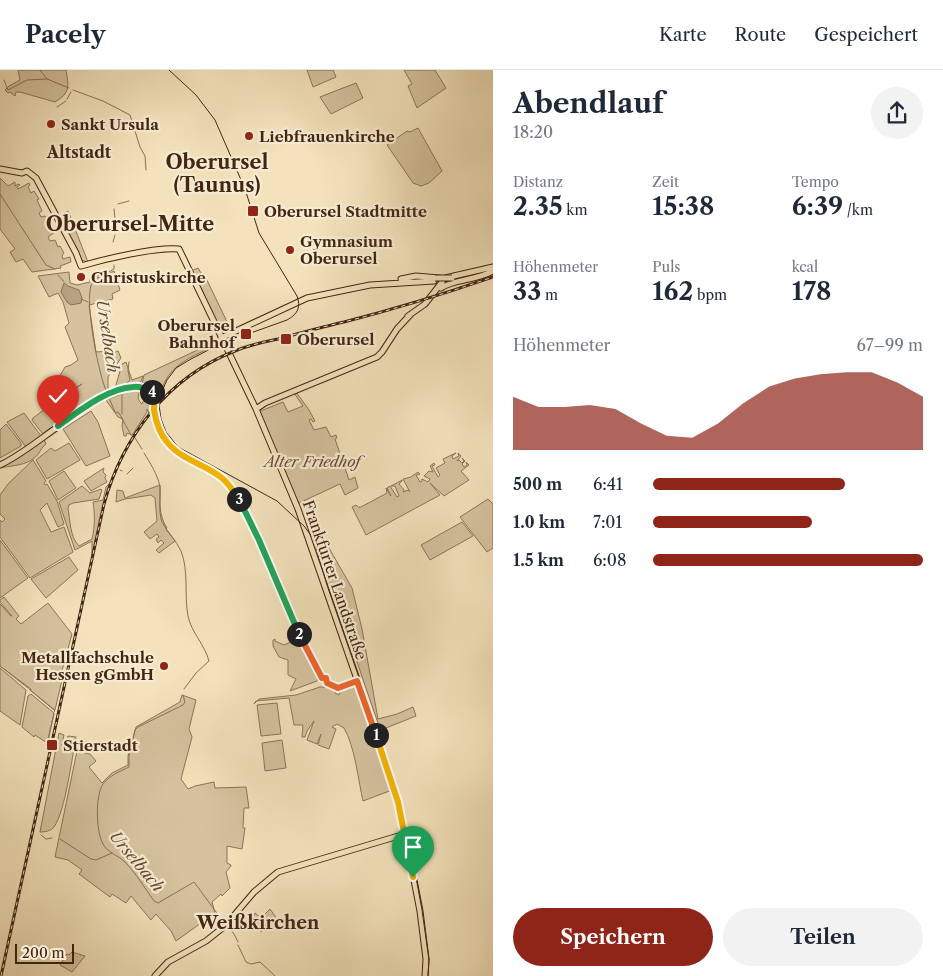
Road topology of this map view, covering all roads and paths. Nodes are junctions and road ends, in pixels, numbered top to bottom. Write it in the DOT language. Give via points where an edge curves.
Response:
graph roads {
  1 [pos="0,169"];
  2 [pos="493,269"];
  3 [pos="383,283"];
  4 [pos="441,283"];
  5 [pos="221,338"];
  6 [pos="256,410"];
  7 [pos="0,465"];
  8 [pos="357,681"];
  9 [pos="405,834"];
  10 [pos="155,976"];
  11 [pos="425,976"];
  1 -- 5 [label="main road, Frankfurter Landstraße" via="27,171 37,180 81,266 144,252 179,249"];
  2 -- 4 [label="main road" via="470,278"];
  2 -- 4 [label="main road" via="452,275"];
  3 -- 4 [label="main road"];
  3 -- 4 [label="main road" via="398,280"];
  3 -- 5 [label="main road" via="305,298"];
  4 -- 6 [label="main road" via="422,307 398,324 380,354 373,359 269,401"];
  5 -- 6 [label="main road, Frankfurter Landstraße"];
  6 -- 8 [label="main road, Frankfurter Landstraße" via="298,509"];
  7 -- 8 [label="main road" via="102,398 139,385 155,391 156,417 164,439 178,453 215,473 231,487 248,516 299,634 322,678 321,684 338,688"];
  8 -- 9 [label="main road, Frankfurter Landstraße" via="398,802"];
  9 -- 10 [label="main road" via="278,872 254,892 225,926 206,941 168,962"];
  9 -- 11 [label="main road, Frankfurter Landstraße" via="420,911"];
}
